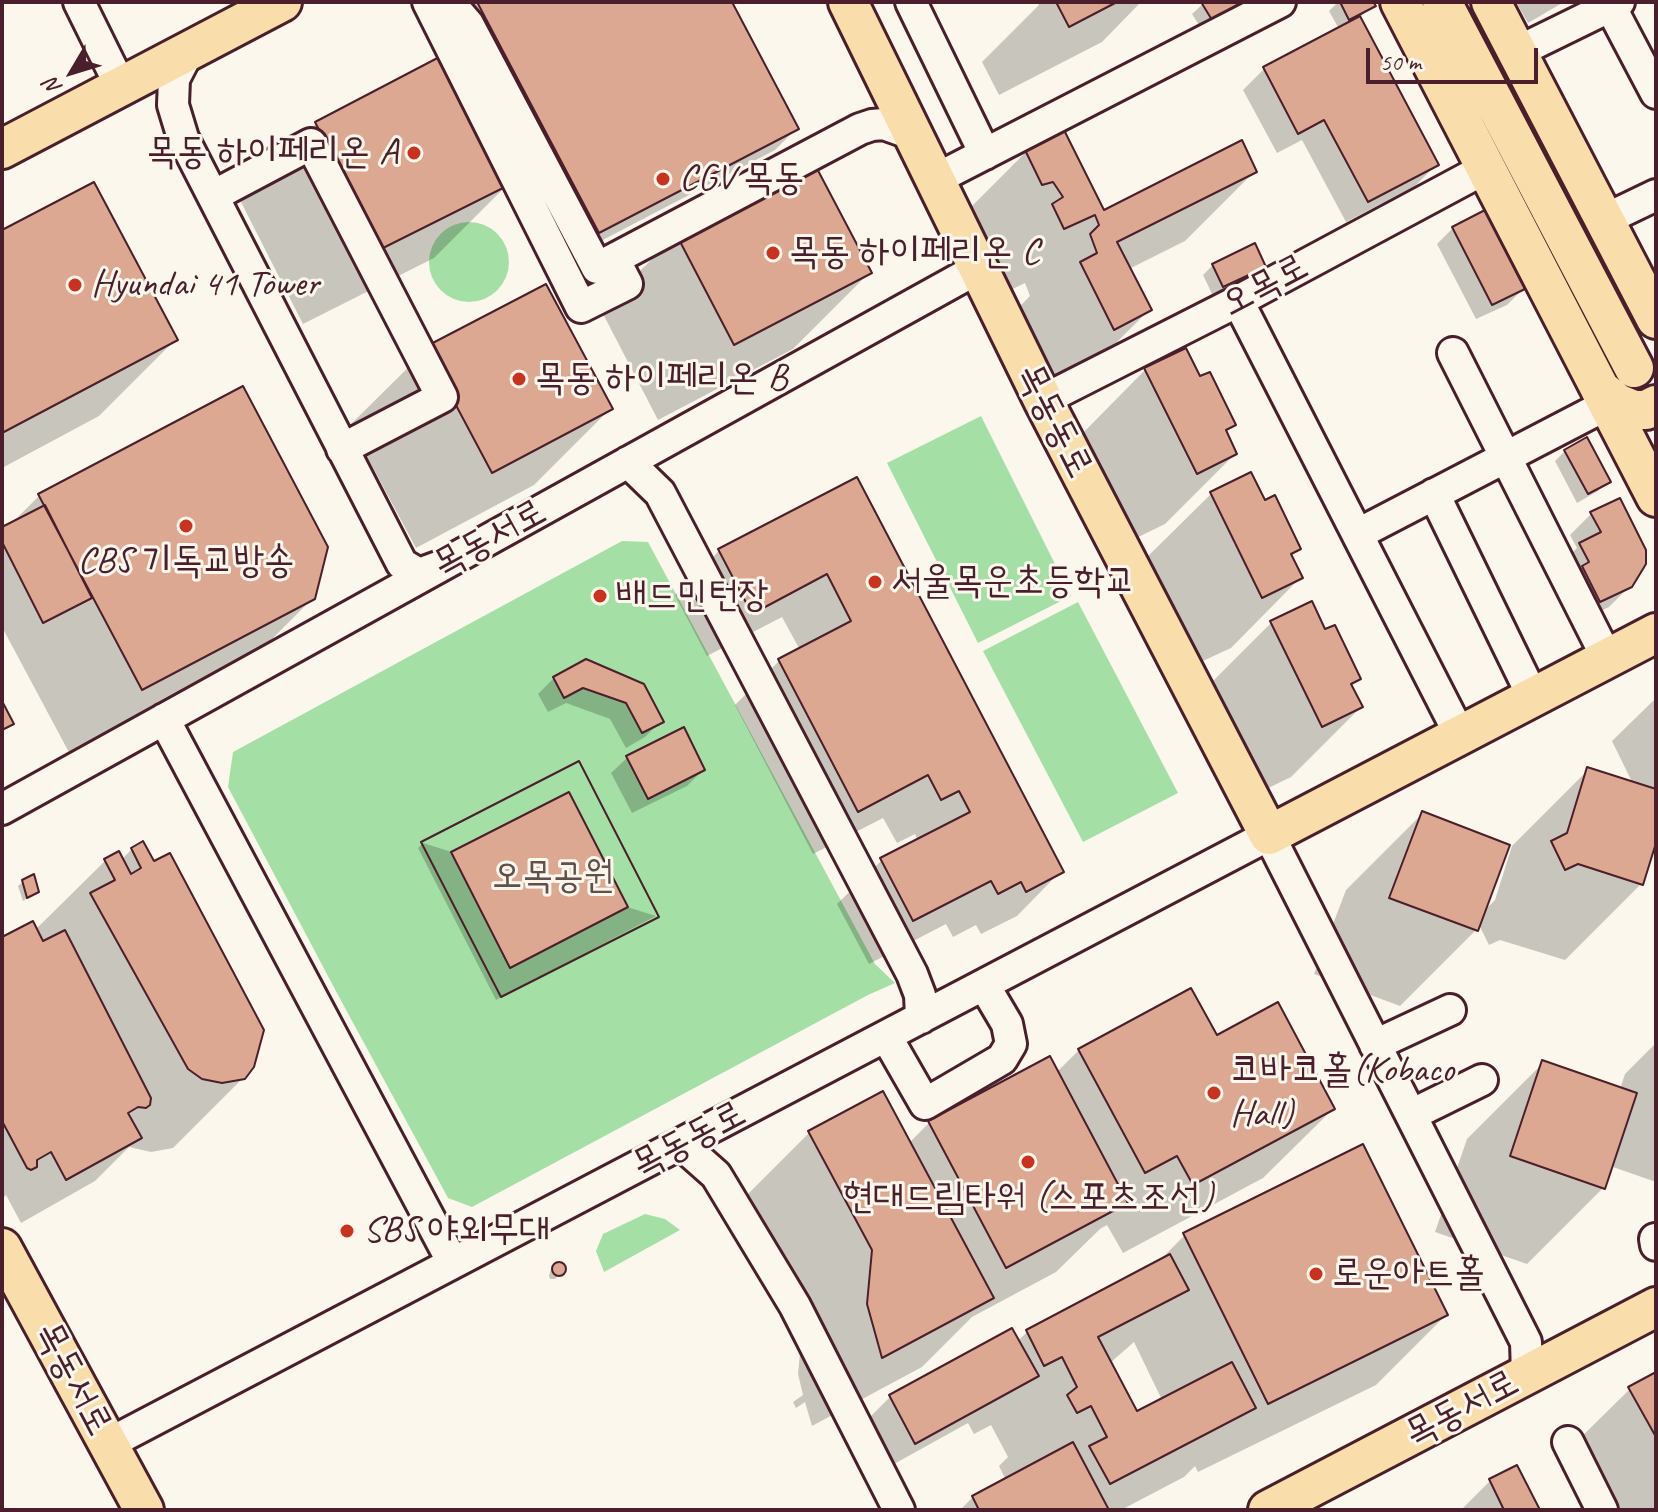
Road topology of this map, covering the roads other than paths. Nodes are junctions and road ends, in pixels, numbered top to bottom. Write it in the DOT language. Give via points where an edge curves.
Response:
graph roads {
  1 [pos="79,2"];
  2 [pos="282,2"];
  3 [pos="428,2"];
  4 [pos="449,2"];
  5 [pos="848,2"];
  6 [pos="911,2"];
  7 [pos="1280,2"];
  8 [pos="1400,2"];
  9 [pos="1442,2"];
  10 [pos="1491,2"];
  11 [pos="1612,4"];
  12 [pos="188,52"];
  13 [pos="1517,52"];
  14 [pos="121,87"];
  15 [pos="1656,93"];
  16 [pos="912,134"];
  17 [pos="2,149"];
  18 [pos="985,154"];
  19 [pos="1486,168"];
  20 [pos="934,180"];
  21 [pos="1656,195"];
  22 [pos="213,196"];
  23 [pos="1604,220"];
  24 [pos="614,259"];
  25 [pos="977,269"];
  26 [pos="1238,301"];
  27 [pos="1656,319"];
  28 [pos="1453,353"];
  29 [pos="1634,368"];
  30 [pos="1604,396"];
  31 [pos="1043,400"];
  32 [pos="1656,405"];
  33 [pos="342,449"];
  34 [pos="1505,456"];
  35 [pos="628,462"];
  36 [pos="1434,494"];
  37 [pos="1656,497"];
  38 [pos="1358,534"];
  39 [pos="439,567"];
  40 [pos="1656,633"];
  41 [pos="1607,658"];
  42 [pos="1533,697"];
  43 [pos="164,719"];
  44 [pos="1460,735"];
  45 [pos="2,809"];
  46 [pos="1269,835"];
  47 [pos="984,985"];
  48 [pos="1450,1010"];
  49 [pos="921,1018"];
  50 [pos="886,1036"];
  51 [pos="1375,1045"];
  52 [pos="1482,1080"];
  53 [pos="1411,1115"];
  54 [pos="681,1144"];
  55 [pos="2,1248"];
  56 [pos="453,1263"];
  57 [pos="1656,1307"];
  58 [pos="1527,1374"];
  59 [pos="1568,1442"];
  60 [pos="108,1444"];
  61 [pos="144,1510"];
  62 [pos="899,1510"];
  63 [pos="1268,1510"];
  64 [pos="1602,1510"];
  1 -- 14 [label="street"];
  2 -- 12 [label="main road"];
  3 -- 24 [label="street" via="581,307 627,284"];
  4 -- 24 [label="street" via="468,24 597,268"];
  5 -- 16 [label="main road, 목동동로"];
  6 -- 18 [label="street"];
  7 -- 18 [label="street"];
  8 -- 19 [label="main road"];
  9 -- 29 [label="main road"];
  10 -- 13 [label="main road"];
  11 -- 13 [label="street"];
  11 -- 15 [label="street"];
  12 -- 14 [label="main road"];
  12 -- 22 [label="street" via="174,79 173,105 183,138"];
  13 -- 23 [label="main road"];
  14 -- 17 [label="main road"];
  16 -- 20 [label="main road, 목동동로"];
  16 -- 24 [label="street" via="884,124 860,129"];
  18 -- 20 [label="street"];
  19 -- 26 [label="street, 오목로"];
  19 -- 30 [label="main road"];
  20 -- 25 [label="main road, 목동동로"];
  21 -- 23 [label="street"];
  22 -- 33 [label="street"];
  22 -- 33 [label="street" via="311,144 435,383 442,397"];
  23 -- 27 [label="main road"];
  25 -- 31 [label="main road, 목동동로"];
  25 -- 35 [label="street, 목동서로"];
  26 -- 31 [label="street, 오목로"];
  26 -- 38 [label="street"];
  28 -- 34 [label="street"];
  30 -- 32 [label="main road" via="1634,410"];
  30 -- 34 [label="street"];
  30 -- 37 [label="main road"];
  31 -- 46 [label="main road, 목동동로"];
  33 -- 39 [label="street" via="402,564 419,574"];
  34 -- 36 [label="street"];
  34 -- 41 [label="street"];
  35 -- 39 [label="street, 목동서로"];
  35 -- 49 [label="street" via="660,493 912,974"];
  36 -- 38 [label="street"];
  36 -- 42 [label="street"];
  38 -- 44 [label="street"];
  39 -- 43 [label="street, 목동서로"];
  40 -- 41 [label="main road, 목동동로"];
  41 -- 42 [label="main road, 목동동로"];
  42 -- 44 [label="main road, 목동동로"];
  43 -- 45 [label="street, 목동서로"];
  43 -- 56 [label="street"];
  44 -- 46 [label="main road, 목동동로"];
  46 -- 47 [label="street, 목동동로"];
  46 -- 51 [label="street"];
  47 -- 49 [label="street, 목동동로"];
  47 -- 50 [label="street" via="1007,1024 1011,1044 1002,1059 925,1104"];
  48 -- 51 [label="street"];
  49 -- 50 [label="street, 목동동로"];
  50 -- 54 [label="street, 목동동로"];
  51 -- 53 [label="street"];
  52 -- 53 [label="street"];
  53 -- 58 [label="street" via="1526,1342"];
  54 -- 56 [label="street, 목동동로"];
  54 -- 62 [label="street" via="716,1175 795,1306"];
  55 -- 60 [label="main road, 목동서로"];
  56 -- 60 [label="street, 목동동로"];
  57 -- 58 [label="main road, 목동서로"];
  58 -- 63 [label="main road, 목동서로"];
  59 -- 64 [label="street"];
  60 -- 61 [label="main road, 목동서로"];
}
